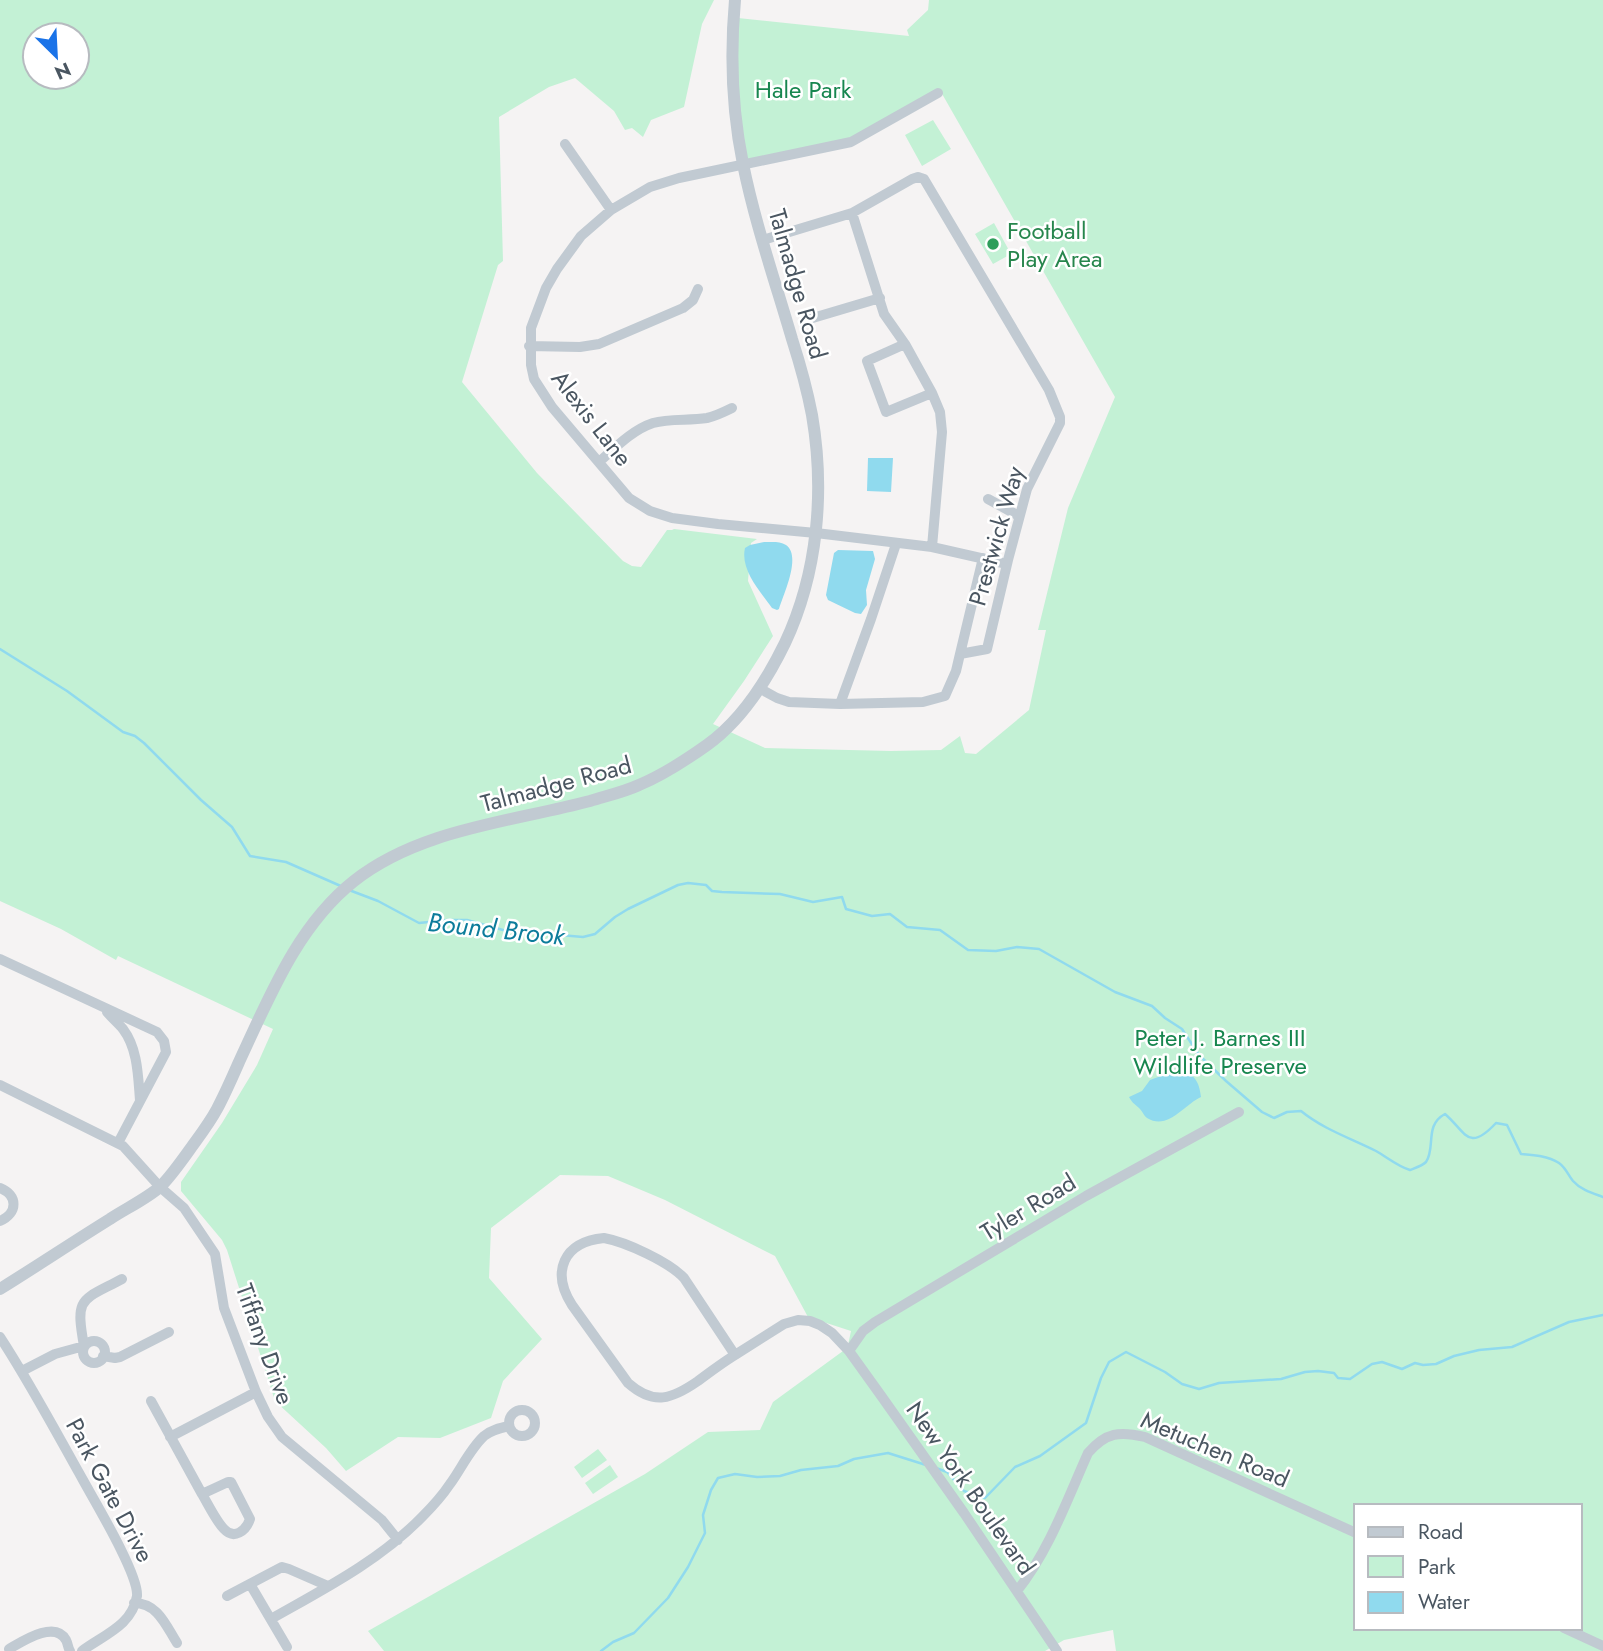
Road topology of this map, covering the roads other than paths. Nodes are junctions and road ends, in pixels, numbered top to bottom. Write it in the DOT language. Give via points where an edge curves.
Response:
graph roads {
  1 [pos="736,0"];
  2 [pos="938,93"];
  3 [pos="565,144"];
  4 [pos="743,165"];
  5 [pos="611,210"];
  6 [pos="852,214"];
  7 [pos="763,240"];
  8 [pos="698,289"];
  9 [pos="880,298"];
  10 [pos="806,320"];
  11 [pos="905,344"];
  12 [pos="529,346"];
  13 [pos="932,393"];
  14 [pos="732,408"];
  15 [pos="599,462"];
  16 [pos="988,499"];
  17 [pos="1019,516"];
  18 [pos="816,533"];
  19 [pos="896,544"];
  20 [pos="932,547"];
  21 [pos="983,558"];
  22 [pos="1007,564"];
  23 [pos="960,654"];
  24 [pos="759,688"];
  25 [pos="840,704"];
  26 [pos="0,959"];
  27 [pos="102,1007"];
  28 [pos="0,1085"];
  29 [pos="140,1101"];
  30 [pos="1238,1112"];
  31 [pos="118,1143"];
  32 [pos="160,1187"];
  33 [pos="0,1188"];
  34 [pos="0,1221"];
  35 [pos="122,1279"];
  36 [pos="0,1289"];
  37 [pos="169,1332"];
  38 [pos="0,1337"];
  39 [pos="84,1346"];
  40 [pos="849,1351"];
  41 [pos="735,1354"];
  42 [pos="103,1356"];
  43 [pos="22,1371"];
  44 [pos="256,1392"];
  45 [pos="151,1401"];
  46 [pos="509,1426"];
  47 [pos="170,1437"];
  48 [pos="202,1494"];
  49 [pos="1354,1532"];
  50 [pos="398,1541"];
  51 [pos="250,1584"];
  52 [pos="328,1586"];
  53 [pos="1017,1591"];
  54 [pos="227,1596"];
  55 [pos="134,1603"];
  56 [pos="271,1619"];
  57 [pos="1568,1630"];
  58 [pos="177,1643"];
  59 [pos="1603,1646"];
  60 [pos="286,1647"];
  61 [pos="9,1649"];
  62 [pos="70,1651"];
  63 [pos="82,1651"];
  64 [pos="1057,1651"];
  1 -- 4 [label="street, Talmadge Road" via="733,95"];
  2 -- 4 [label="street, Alexis Lane" via="851,142"];
  3 -- 5 [label="street"];
  4 -- 5 [label="street, Alexis Lane" via="650,187"];
  4 -- 7 [label="street, Talmadge Road"];
  5 -- 12 [label="street, Alexis Lane" via="582,236 551,278 531,328"];
  6 -- 7 [label="street, Prestwick Way"];
  6 -- 9 [label="street"];
  6 -- 17 [label="street, Prestwick Way" via="918,177 924,179 1049,390 1060,423 1027,489"];
  7 -- 18 [label="street, Talmadge Road" via="812,416"];
  8 -- 12 [label="street" via="683,308 599,344"];
  9 -- 10 [label="street"];
  9 -- 11 [label="street" via="884,314"];
  11 -- 13 [label="street"];
  11 -- 13 [label="street" via="867,360 886,412"];
  12 -- 15 [label="street, Alexis Lane" via="534,379 542,394"];
  13 -- 20 [label="street" via="942,432"];
  14 -- 15 [label="street" via="708,418 653,423"];
  15 -- 18 [label="street, Alexis Lane" via="629,498 650,511 672,518"];
  16 -- 17 [label="street"];
  17 -- 22 [label="street, Prestwick Way"];
  18 -- 19 [label="street, Alexis Lane"];
  18 -- 24 [label="street, Talmadge Road" via="800,608"];
  19 -- 20 [label="street, Alexis Lane"];
  19 -- 25 [label="street"];
  20 -- 21 [label="street, Alexis Lane"];
  21 -- 22 [label="street, Alexis Lane"];
  21 -- 23 [label="street"];
  22 -- 23 [label="street, Prestwick Way" via="987,649"];
  23 -- 25 [label="street" via="945,696 923,702"];
  24 -- 25 [label="street" via="789,702"];
  24 -- 32 [label="street, Talmadge Road" via="712,742 638,786 416,846 353,881 305,933 218,1108"];
  26 -- 27 [label="street"];
  27 -- 29 [label="street" via="124,1031 132,1048"];
  27 -- 29 [label="street" via="157,1032 164,1041 166,1052"];
  28 -- 31 [label="street, Tiffany Drive"];
  29 -- 31 [label="street"];
  30 -- 40 [label="street, Tyler Road" via="875,1322"];
  31 -- 32 [label="street, Tiffany Drive"];
  32 -- 36 [label="street, Talmadge Road"];
  32 -- 44 [label="street, Tiffany Drive" via="184,1209 215,1254 224,1308"];
  33 -- 34 [label="street" via="14,1202 12,1213"];
  35 -- 39 [label="street" via="83,1303 79,1313"];
  37 -- 42 [label="street" via="115,1359"];
  38 -- 43 [label="street, Park Gate Drive"];
  39 -- 42 [label="street" via="97,1342 103,1346"];
  39 -- 42 [label="street" via="89,1362"];
  39 -- 43 [label="street"];
  40 -- 41 [label="street, New York Boulevard" via="820,1325 798,1320"];
  40 -- 53 [label="street, New York Boulevard"];
  41 -- 41 [label="street, New York Boulevard" via="672,1396 644,1395 628,1383 565,1294 563,1263 574,1248 604,1238 670,1266 684,1279"];
  43 -- 55 [label="street, Park Gate Drive" via="117,1542 135,1583"];
  44 -- 47 [label="street"];
  44 -- 50 [label="street, Tiffany Drive" via="282,1437 382,1520"];
  45 -- 47 [label="street"];
  46 -- 50 [label="street" via="485,1436 449,1485"];
  47 -- 48 [label="street"];
  48 -- 48 [label="street" via="224,1530 232,1534 244,1530 250,1519 231,1482"];
  49 -- 53 [label="street, Metuchen Road" via="1145,1437 1114,1434 1098,1441 1088,1453 1042,1553"];
  50 -- 52 [label="street"];
  51 -- 52 [label="street" via="282,1567"];
  51 -- 54 [label="street"];
  51 -- 56 [label="street"];
  52 -- 56 [label="street"];
  53 -- 64 [label="street, New York Boulevard"];
  55 -- 58 [label="street" via="159,1614"];
  55 -- 63 [label="street, Park Gate Drive" via="121,1625"];
  56 -- 60 [label="street"];
  57 -- 59 [label="street"];
  61 -- 62 [label="street" via="48,1630 66,1639"];
}
